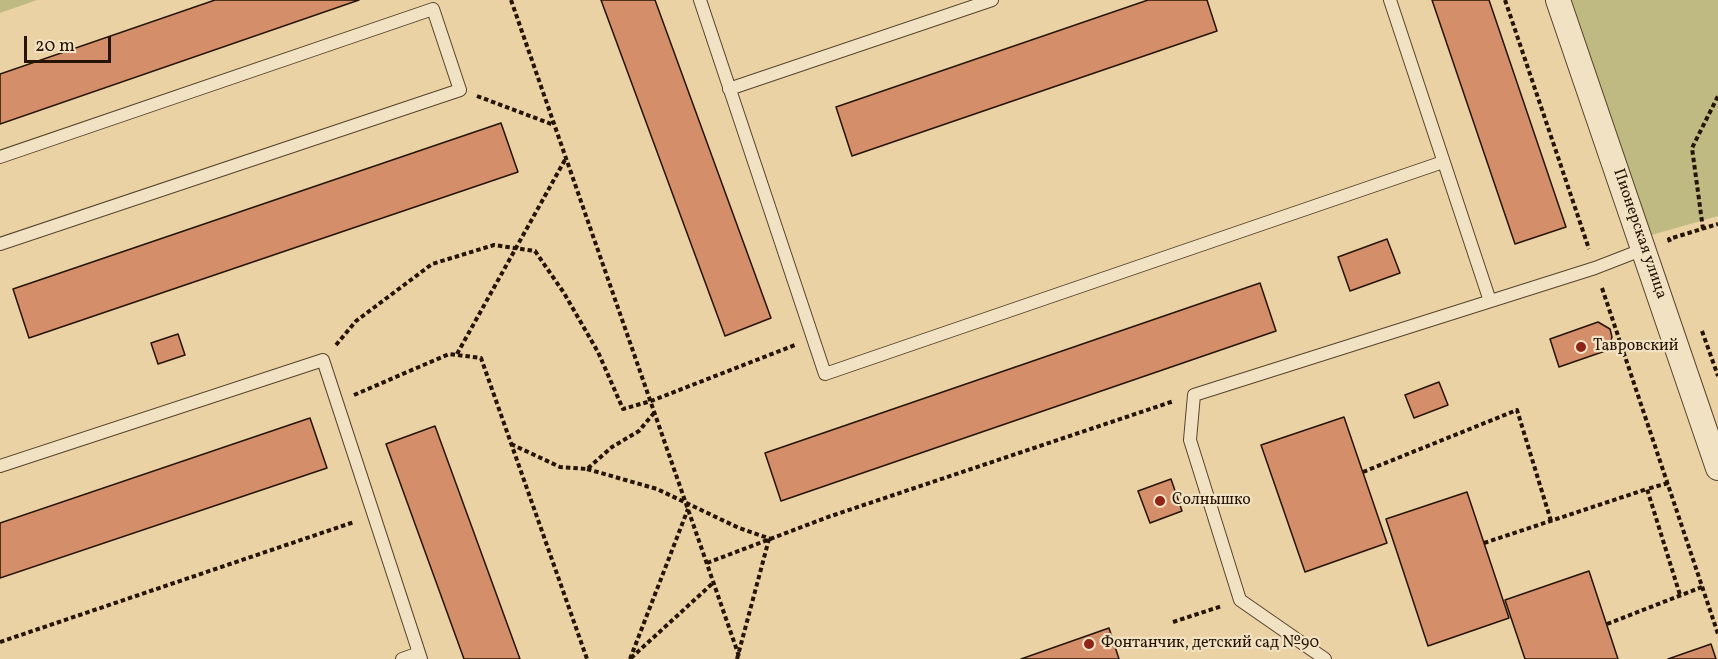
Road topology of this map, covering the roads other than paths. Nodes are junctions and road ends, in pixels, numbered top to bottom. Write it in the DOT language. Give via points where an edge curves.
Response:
graph roads {
  1 [pos="700,0"];
  2 [pos="992,0"];
  3 [pos="1390,0"];
  4 [pos="1558,0"];
  5 [pos="729,89"];
  6 [pos="0,157"];
  7 [pos="1443,162"];
  8 [pos="0,244"];
  9 [pos="1644,249"];
  10 [pos="1490,301"];
  11 [pos="1716,455"];
  12 [pos="0,466"];
  13 [pos="420,656"];
  14 [pos="402,659"];
  15 [pos="1326,659"];
  1 -- 5 [label="lane"];
  2 -- 5 [label="lane"];
  3 -- 7 [label="lane"];
  4 -- 9 [label="street, Пионерская улица"];
  5 -- 7 [label="lane" via="825,374"];
  6 -- 8 [label="lane" via="433,9 460,90"];
  7 -- 10 [label="lane"];
  9 -- 10 [label="lane"];
  9 -- 11 [label="street, Пионерская улица"];
  10 -- 15 [label="lane" via="1194,395 1190,440 1240,600"];
  12 -- 13 [label="lane" via="323,360"];
  13 -- 14 [label="lane"];
}
